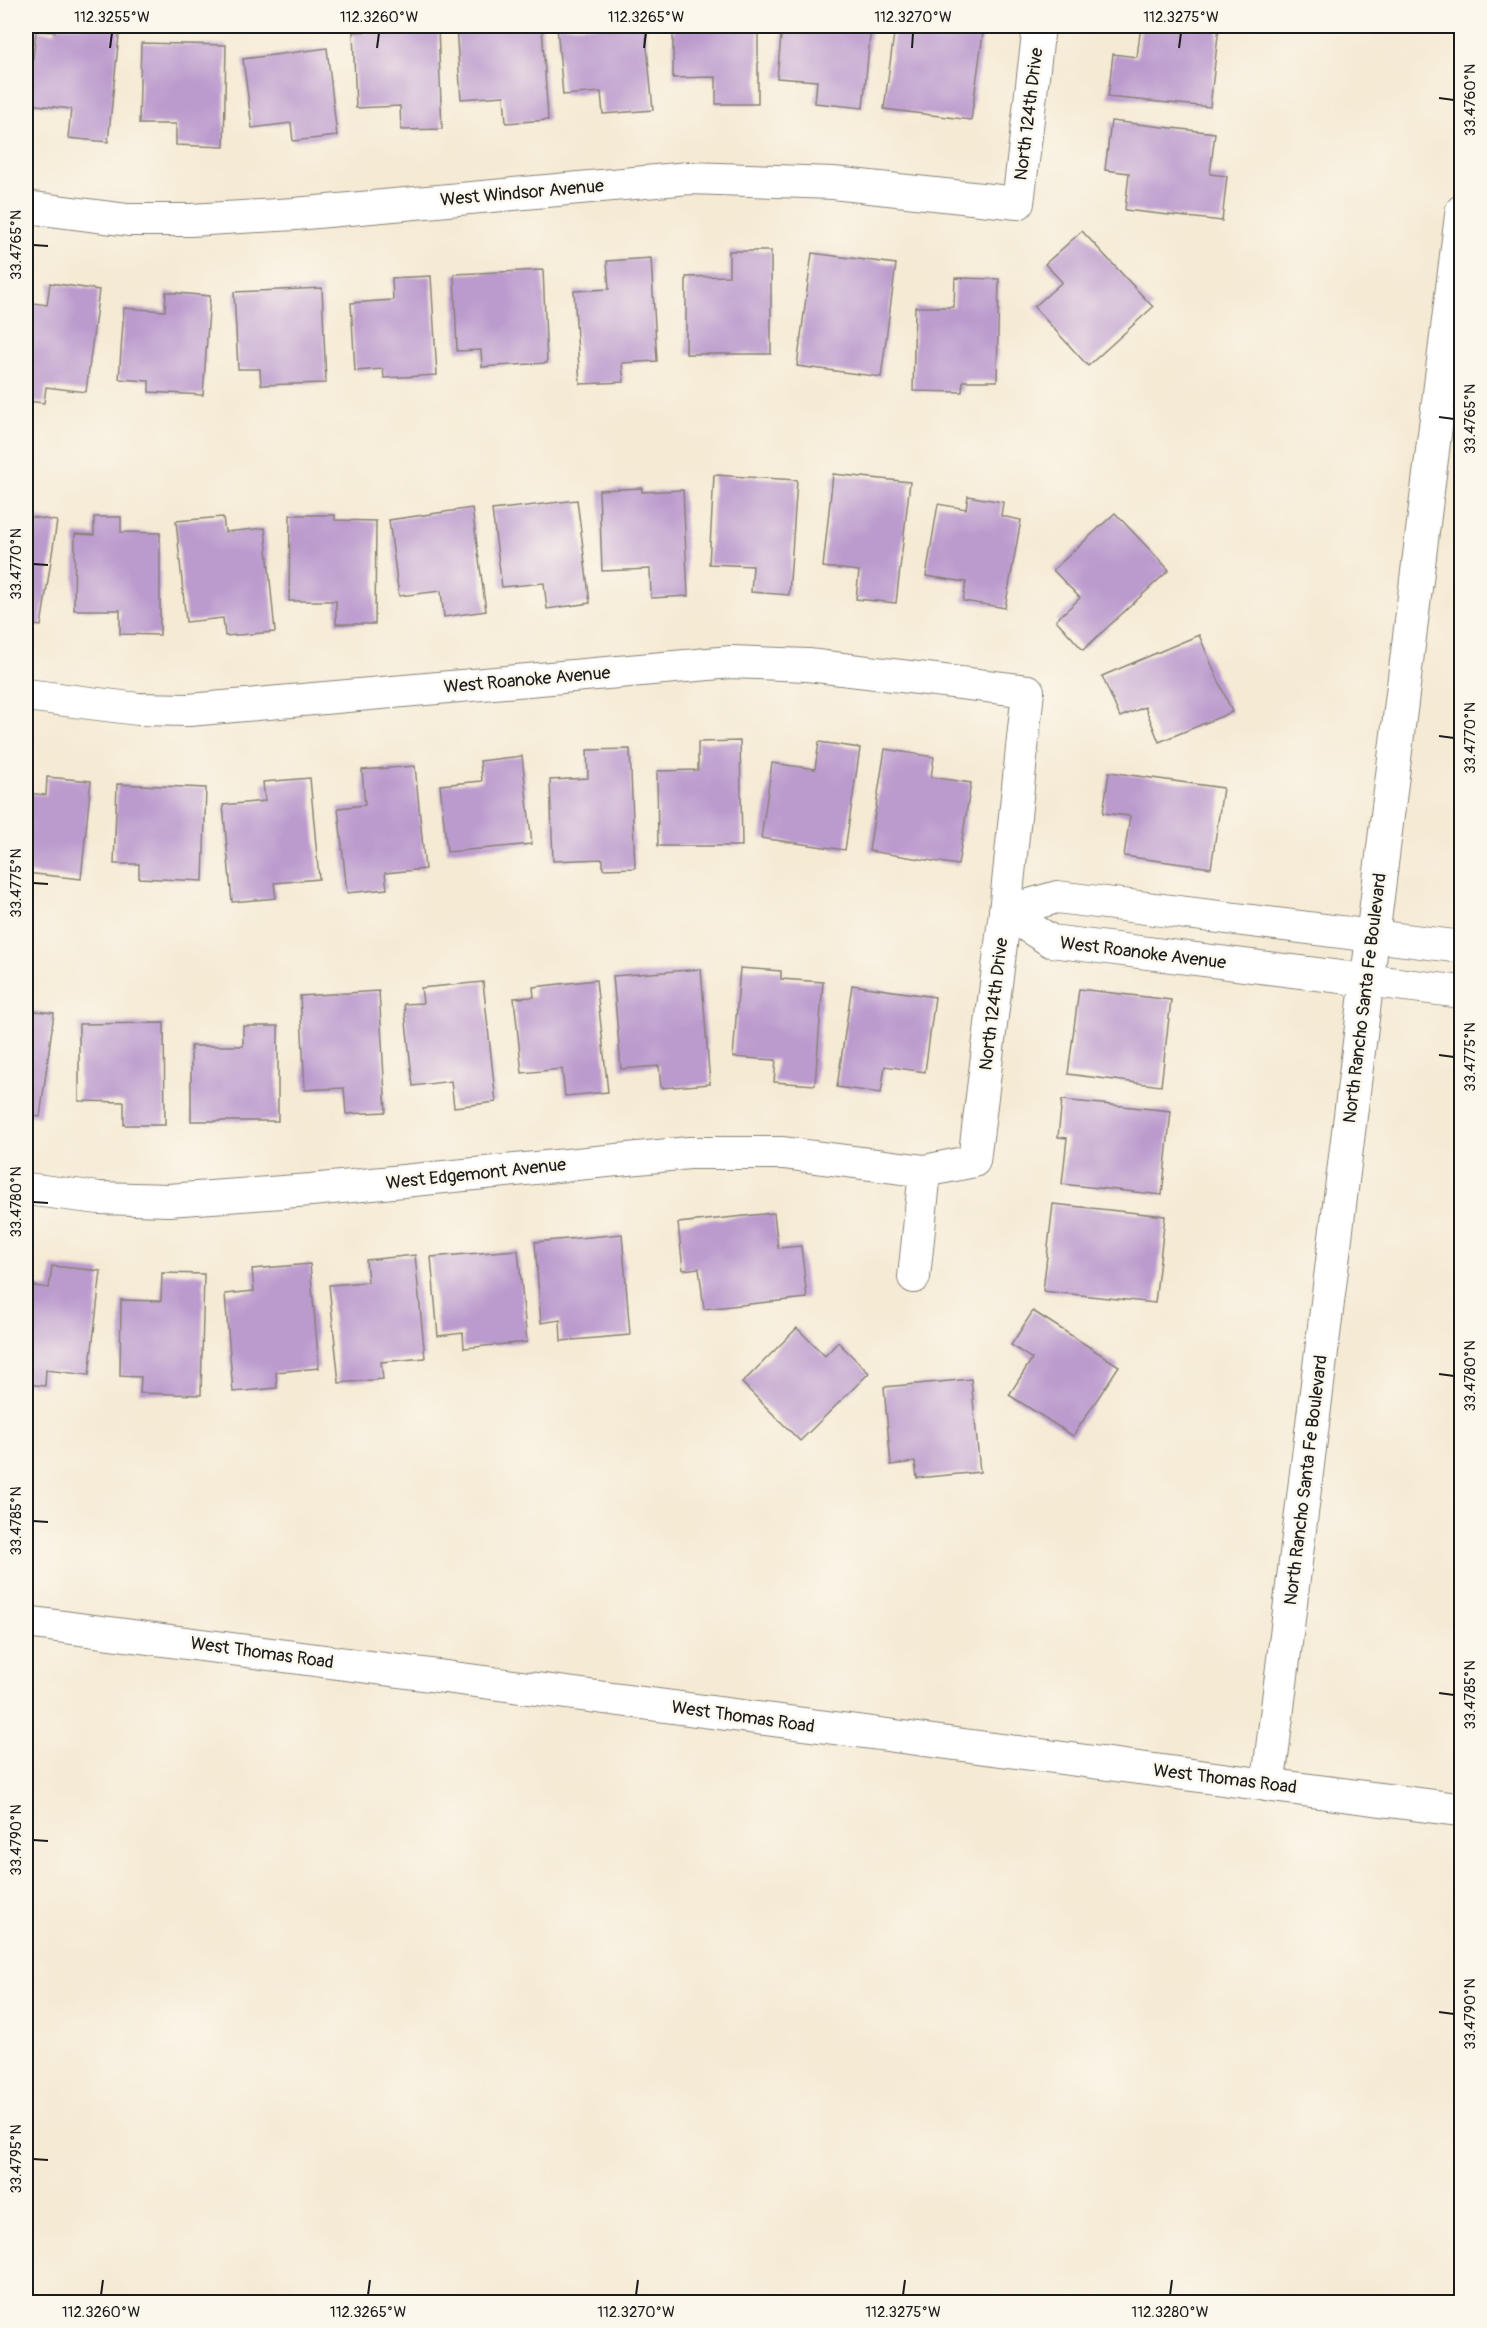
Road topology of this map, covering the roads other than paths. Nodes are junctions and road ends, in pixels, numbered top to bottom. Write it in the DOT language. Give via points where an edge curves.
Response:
graph roads {
  1 [pos="1039,26"];
  2 [pos="1018,203"];
  3 [pos="26,207"];
  4 [pos="1461,212"];
  5 [pos="1028,691"];
  6 [pos="26,695"];
  7 [pos="1005,912"];
  8 [pos="1373,935"];
  9 [pos="1461,947"];
  10 [pos="1367,980"];
  11 [pos="1461,992"];
  12 [pos="925,1171"];
  13 [pos="26,1189"];
  14 [pos="914,1277"];
  15 [pos="26,1622"];
  16 [pos="1268,1785"];
  17 [pos="1461,1810"];
  1 -- 2 [label="street, North 124th Drive"];
  2 -- 3 [label="street, West Windsor Avenue" via="833,183 689,178 190,220 128,220"];
  4 -- 8 [label="street, North Rancho Santa Fe Boulevard"];
  5 -- 6 [label="street, West Roanoke Avenue" via="808,664 731,662 189,710 138,709"];
  5 -- 7 [label="street, North 124th Drive"];
  7 -- 8 [label="street" via="1057,897"];
  7 -- 10 [label="street, West Roanoke Avenue" via="1051,941"];
  7 -- 12 [label="street, North 124th Drive" via="974,1161"];
  8 -- 9 [label="street"];
  8 -- 10 [label="street, North Rancho Santa Fe Boulevard"];
  10 -- 11 [label="street, West Roanoke Avenue"];
  10 -- 16 [label="street, North Rancho Santa Fe Boulevard"];
  12 -- 13 [label="street, West Edgemont Avenue" via="783,1153 730,1152 168,1200 99,1198"];
  12 -- 14 [label="street"];
  15 -- 16 [label="street, West Thomas Road"];
  16 -- 17 [label="street, West Thomas Road"];
}
